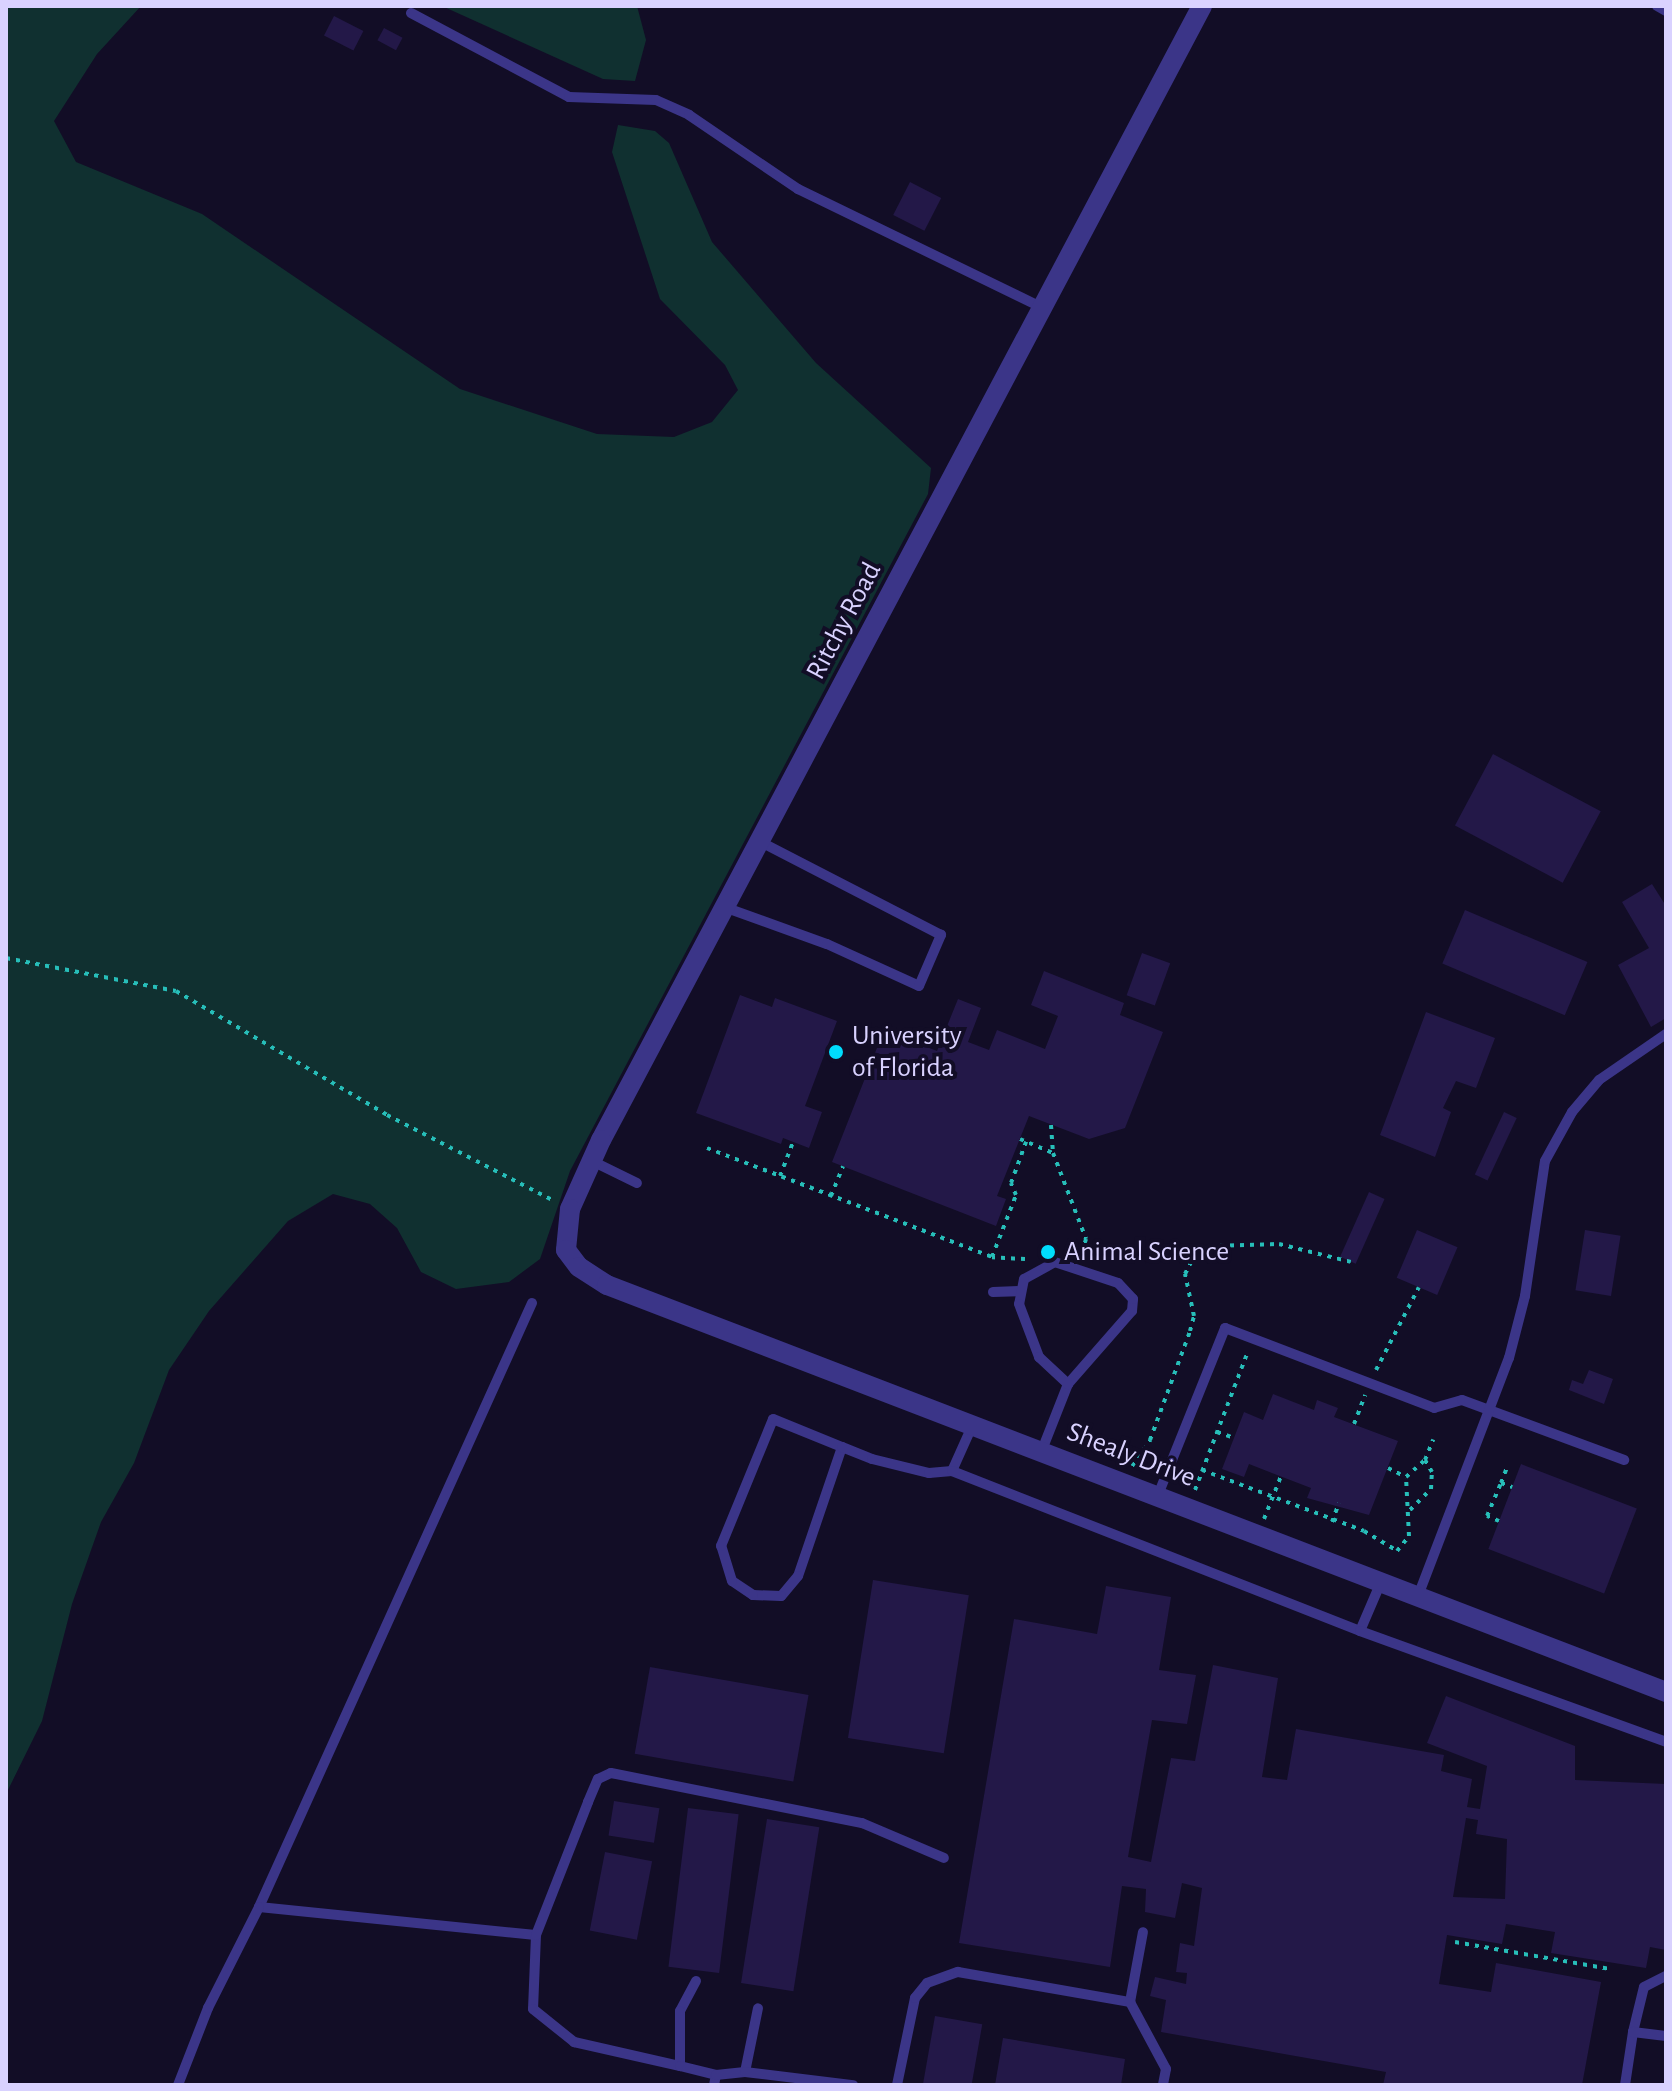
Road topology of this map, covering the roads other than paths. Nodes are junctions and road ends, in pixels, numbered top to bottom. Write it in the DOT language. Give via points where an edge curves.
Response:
graph roads {
  1 [pos="1202,6"];
  2 [pos="1657,6"];
  3 [pos="1666,11"];
  4 [pos="411,13"];
  5 [pos="1041,307"];
  6 [pos="759,841"];
  7 [pos="724,907"];
  8 [pos="1666,1034"];
  9 [pos="592,1161"];
  10 [pos="637,1183"];
  11 [pos="579,1267"];
  12 [pos="1019,1291"];
  13 [pos="993,1292"];
  14 [pos="532,1303"];
  15 [pos="1068,1384"];
  16 [pos="1489,1409"];
  17 [pos="973,1424"];
  18 [pos="842,1447"];
  19 [pos="1042,1450"];
  20 [pos="1624,1460"];
  21 [pos="952,1471"];
  22 [pos="1158,1495"];
  23 [pos="1381,1582"];
  24 [pos="1418,1596"];
  25 [pos="1360,1631"];
  26 [pos="1666,1692"];
  27 [pos="1666,1742"];
  28 [pos="944,1858"];
  29 [pos="259,1907"];
  30 [pos="1143,1932"];
  31 [pos="536,1935"];
  32 [pos="1666,1976"];
  33 [pos="696,1981"];
  34 [pos="1130,2002"];
  35 [pos="758,2008"];
  36 [pos="1633,2032"];
  37 [pos="1666,2036"];
  38 [pos="680,2066"];
  39 [pos="745,2072"];
  40 [pos="715,2080"];
  41 [pos="178,2085"];
  42 [pos="853,2085"];
  43 [pos="897,2085"];
  44 [pos="1163,2085"];
  45 [pos="1625,2085"];
  1 -- 5 [label="street, Ritchy Road"];
  2 -- 3 [label="lane"];
  4 -- 5 [label="lane" via="569,97 656,100 689,115 798,189"];
  5 -- 6 [label="street, Ritchy Road"];
  6 -- 7 [label="street, Ritchy Road"];
  6 -- 7 [label="lane" via="941,935 919,986 827,944"];
  7 -- 9 [label="street, Ritchy Road"];
  8 -- 16 [label="lane" via="1599,1080 1572,1112 1545,1161 1525,1296"];
  9 -- 10 [label="lane"];
  9 -- 11 [label="street, Ritchy Road" via="570,1209 566,1250"];
  11 -- 17 [label="street, Shealy Drive" via="607,1285"];
  12 -- 13 [label="lane"];
  12 -- 15 [label="lane" via="1023,1320 1039,1357"];
  12 -- 15 [label="lane" via="1042,1265 1063,1262 1118,1283 1133,1299 1132,1311"];
  14 -- 29 [label="lane"];
  15 -- 19 [label="lane"];
  16 -- 20 [label="lane"];
  16 -- 22 [label="lane" via="1462,1400 1434,1408 1225,1328"];
  16 -- 24 [label="lane"];
  17 -- 19 [label="street, Shealy Drive"];
  17 -- 21 [label="lane"];
  18 -- 18 [label="lane" via="773,1419 721,1546 732,1581 753,1595 781,1596 798,1576"];
  18 -- 21 [label="lane" via="898,1467"];
  19 -- 22 [label="street, Shealy Drive"];
  21 -- 25 [label="lane"];
  22 -- 23 [label="street, Shealy Drive"];
  23 -- 24 [label="street, Shealy Drive"];
  23 -- 25 [label="lane"];
  24 -- 26 [label="street, Shealy Drive"];
  25 -- 27 [label="lane"];
  28 -- 31 [label="lane" via="862,1823 611,1773 598,1779"];
  29 -- 31 [label="lane"];
  29 -- 41 [label="lane" via="208,2008"];
  30 -- 34 [label="lane"];
  31 -- 38 [label="lane" via="533,2009 574,2042"];
  32 -- 36 [label="lane" via="1644,1987"];
  33 -- 38 [label="lane" via="680,2011"];
  34 -- 43 [label="lane" via="975,1973 941,1975 915,1998"];
  34 -- 44 [label="lane" via="1166,2069"];
  35 -- 39 [label="lane"];
  36 -- 37 [label="lane"];
  36 -- 45 [label="lane"];
  38 -- 40 [label="lane"];
  39 -- 40 [label="lane"];
  39 -- 42 [label="lane"];
}
